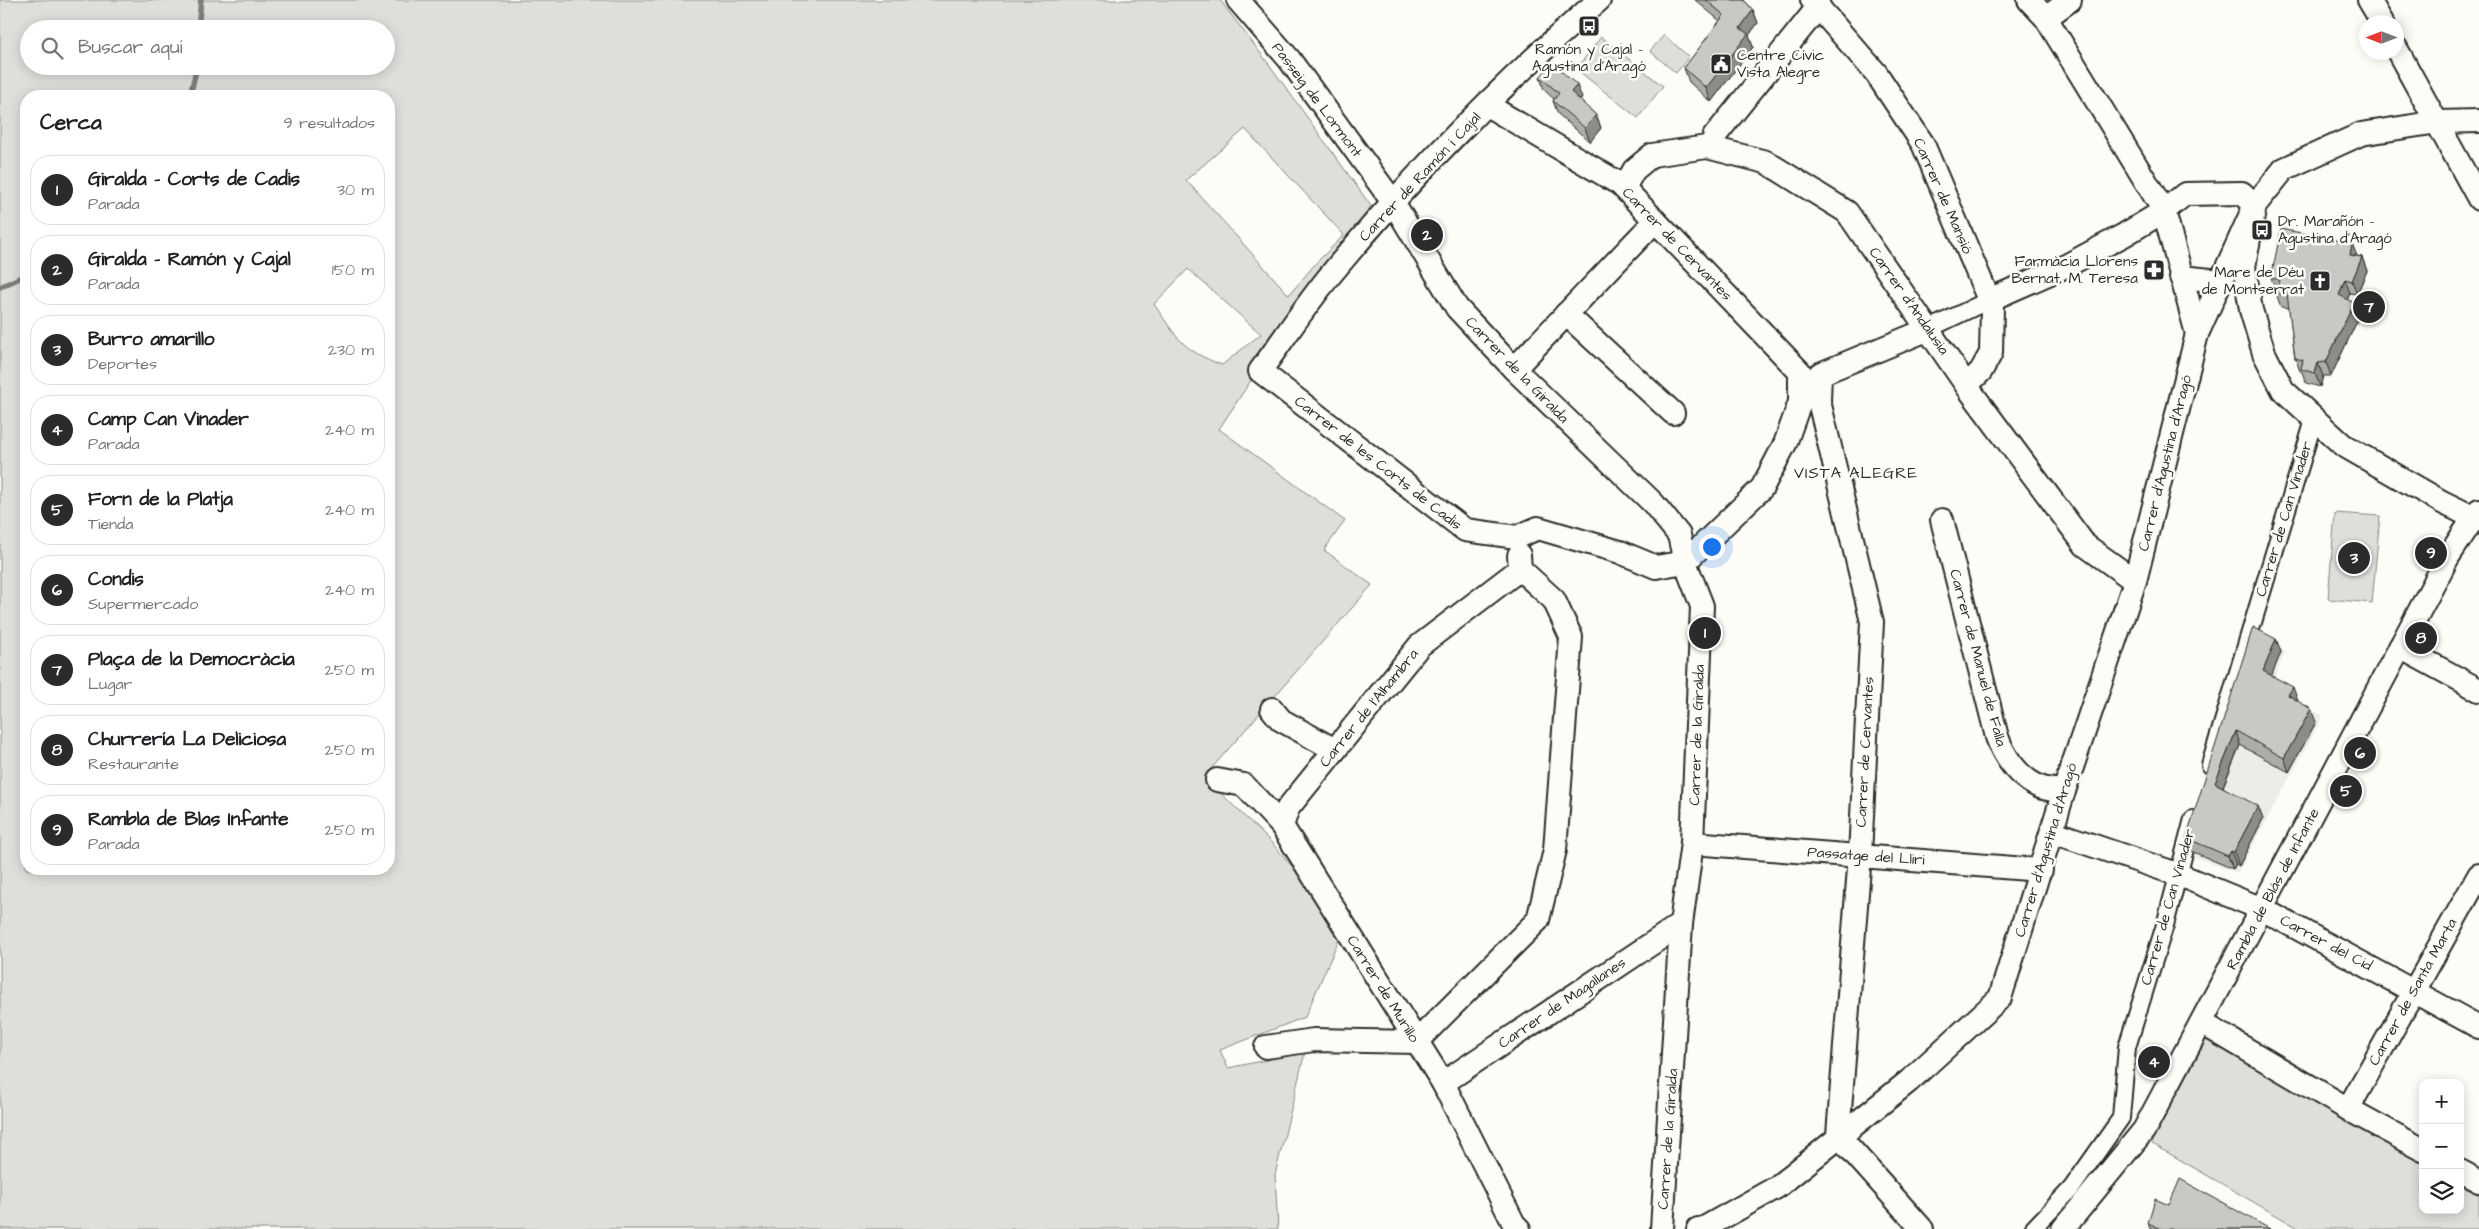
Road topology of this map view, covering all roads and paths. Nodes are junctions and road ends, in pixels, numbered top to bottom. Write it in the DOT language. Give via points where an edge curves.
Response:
graph roads {
  1 [pos="1238,0"];
  2 [pos="1599,0"];
  3 [pos="2029,0"];
  4 [pos="2070,0"];
  5 [pos="2370,0"];
  6 [pos="1815,3"];
  7 [pos="2378,15"];
  8 [pos="2046,18"];
  9 [pos="2403,60"];
  10 [pos="1487,105"];
  11 [pos="2438,122"];
  12 [pos="2479,122"];
  13 [pos="1714,137"];
  14 [pos="1624,188"];
  15 [pos="2479,199"];
  16 [pos="1393,202"];
  17 [pos="2255,205"];
  18 [pos="2164,211"];
  19 [pos="1655,220"];
  20 [pos="2182,277"];
  21 [pos="2221,281"];
  22 [pos="1989,300"];
  23 [pos="1566,314"];
  24 [pos="1934,326"];
  25 [pos="2196,334"];
  26 [pos="1514,369"];
  27 [pos="1260,371"];
  28 [pos="1810,373"];
  29 [pos="1967,385"];
  30 [pos="1673,413"];
  31 [pos="2314,420"];
  32 [pos="2478,516"];
  33 [pos="1942,520"];
  34 [pos="1517,537"];
  35 [pos="1684,562"];
  36 [pos="1520,569"];
  37 [pos="2135,581"];
  38 [pos="2400,648"];
  39 [pos="2479,690"];
  40 [pos="1272,709"];
  41 [pos="1335,750"];
  42 [pos="1216,780"];
  43 [pos="2205,782"];
  44 [pos="2064,791"];
  45 [pos="2199,800"];
  46 [pos="1282,826"];
  47 [pos="2053,832"];
  48 [pos="1692,843"];
  49 [pos="1860,856"];
  50 [pos="2041,870"];
  51 [pos="2177,874"];
  52 [pos="2479,875"];
  53 [pos="2262,908"];
  54 [pos="1681,924"];
  55 [pos="2414,990"];
  56 [pos="2202,1023"];
  57 [pos="2479,1027"];
  58 [pos="1416,1042"];
  59 [pos="1266,1047"];
  60 [pos="1443,1083"];
  61 [pos="2348,1109"];
  62 [pos="1838,1136"];
  63 [pos="2419,1148"];
  64 [pos="2464,1172"];
  65 [pos="2479,1181"];
  66 [pos="1518,1229"];
  67 [pos="1662,1229"];
  68 [pos="1698,1229"];
  69 [pos="1922,1229"];
  70 [pos="2033,1229"];
  71 [pos="2063,1229"];
  1 -- 16 [label="street, Passeig de Lormont" via="1289,59"];
  2 -- 10 [label="street, Carrer de Ramón i Cajal"];
  3 -- 8 [label="street, Carrer d'Agustina d'Aragó"];
  4 -- 8 [label="street"];
  5 -- 7 [label="street"];
  6 -- 13 [label="street"];
  6 -- 22 [label="street, Carrer de Mansió" via="1876,73 1923,144"];
  8 -- 18 [label="street, Carrer d'Agustina d'Aragó"];
  9 -- 11 [label="street"];
  10 -- 14 [label="street, Carrer de Cervantes"];
  10 -- 16 [label="street, Carrer de Ramón i Cajal"];
  11 -- 12 [label="street"];
  11 -- 15 [label="street"];
  11 -- 17 [label="street" via="2352,138 2284,169"];
  14 -- 19 [label="street, Carrer de Cervantes"];
  14 -- 24 [label="street, Carrer d'Andalusia" via="1634,170 1652,155 1707,147 1766,162 1847,212"];
  16 -- 26 [label="street, Carrer de la Giralda" via="1457,308"];
  16 -- 27 [label="street, Carrer de Ramón i Cajal" via="1330,275"];
  17 -- 18 [label="street" via="2242,193 2185,194"];
  17 -- 21 [label="street, Carrer d'Agustina d'Aragó"];
  17 -- 31 [label="street" via="2244,267 2251,310 2264,352 2283,390"];
  18 -- 20 [label="street, Carrer d'Agustina d'Aragó"];
  18 -- 22 [label="street" via="2066,266"];
  19 -- 23 [label="street"];
  19 -- 28 [label="street, Carrer de Cervantes"];
  20 -- 21 [label="street"];
  20 -- 25 [label="street, Carrer d'Agustina d'Aragó"];
  21 -- 25 [label="street, Carrer d'Agustina d'Aragó"];
  22 -- 24 [label="street"];
  22 -- 29 [label="street, Carrer de Mansió" via="1992,307 1991,353"];
  23 -- 26 [label="street"];
  23 -- 30 [label="street"];
  24 -- 28 [label="street"];
  24 -- 29 [label="street, Carrer d'Andalusia"];
  25 -- 37 [label="street, Carrer d'Agustina d'Aragó"];
  26 -- 35 [label="street, Carrer de la Giralda" via="1653,503 1679,535"];
  27 -- 34 [label="street, Carrer de les Corts de Cadis" via="1465,530"];
  28 -- 35 [label="street" via="1785,444 1762,488"];
  28 -- 49 [label="street, Carrer de Cervantes" via="1872,622"];
  29 -- 37 [label="street, Carrer d'Andalusia" via="2085,545"];
  31 -- 32 [label="street" via="2343,445 2442,502"];
  31 -- 43 [label="street, Carrer de Can Vinader"];
  32 -- 38 [label="street, Rambla de Blás de Infante" via="2448,557"];
  33 -- 44 [label="street, Carrer de Manuel de Falla" via="2003,753 2014,768 2040,787"];
  34 -- 35 [label="street, Carrer de les Corts de Cadis" via="1538,528 1620,552 1656,567"];
  34 -- 36 [label="street"];
  35 -- 48 [label="street, Carrer de la Giralda" via="1702,606"];
  36 -- 41 [label="street, Carrer de l'Alhambra" via="1419,646"];
  36 -- 58 [label="street" via="1554,600 1571,637 1555,850 1538,920"];
  37 -- 44 [label="street, Carrer d'Agustina d'Aragó"];
  38 -- 39 [label="street"];
  38 -- 53 [label="street, Rambla de Blás de Infante"];
  40 -- 41 [label="street" via="1281,720"];
  41 -- 46 [label="street, Carrer de l'Alhambra" via="1288,808"];
  42 -- 46 [label="street, Carrer de Murillo" via="1244,785"];
  44 -- 47 [label="street, Carrer d'Agustina d'Aragó"];
  45 -- 51 [label="street, Carrer de Can Vinader"];
  46 -- 58 [label="street, Carrer de Murillo"];
  47 -- 50 [label="street, Carrer d'Agustina d'Aragó"];
  47 -- 51 [label="street, Carrer del Cid"];
  48 -- 49 [label="street, Passatge del Lliri"];
  48 -- 54 [label="street, Carrer de la Giralda"];
  49 -- 50 [label="street, Passatge del Lliri"];
  49 -- 62 [label="street, Carrer de Cervantes"];
  50 -- 62 [label="street, Carrer d'Agustina d'Aragó" via="2000,998 1908,1082"];
  51 -- 53 [label="street, Carrer del Cid"];
  51 -- 70 [label="street, Carrer de Can Vinader" via="2165,925 2127,1047 2121,1118 2071,1189"];
  52 -- 55 [label="street, Carrer de Santa Marta"];
  53 -- 55 [label="street, Carrer del Cid"];
  53 -- 56 [label="street, Rambla de Blás de Infante"];
  54 -- 60 [label="street, Carrer de Magallanes"];
  54 -- 67 [label="street, Carrer de la Giralda"];
  55 -- 57 [label="street, Carrer del Cid"];
  55 -- 61 [label="street, Carrer de Santa Marta"];
  56 -- 61 [label="street"];
  56 -- 71 [label="street, Rambla de Blás de Infante" via="2144,1130"];
  58 -- 59 [label="street" via="1314,1040"];
  58 -- 60 [label="street, Carrer de Murillo"];
  60 -- 66 [label="street, Carrer de Murillo"];
  61 -- 63 [label="street"];
  62 -- 68 [label="street, Carrer d'Agustina d'Aragó" via="1777,1187"];
  62 -- 69 [label="street"];
  64 -- 65 [label="street"];
}
